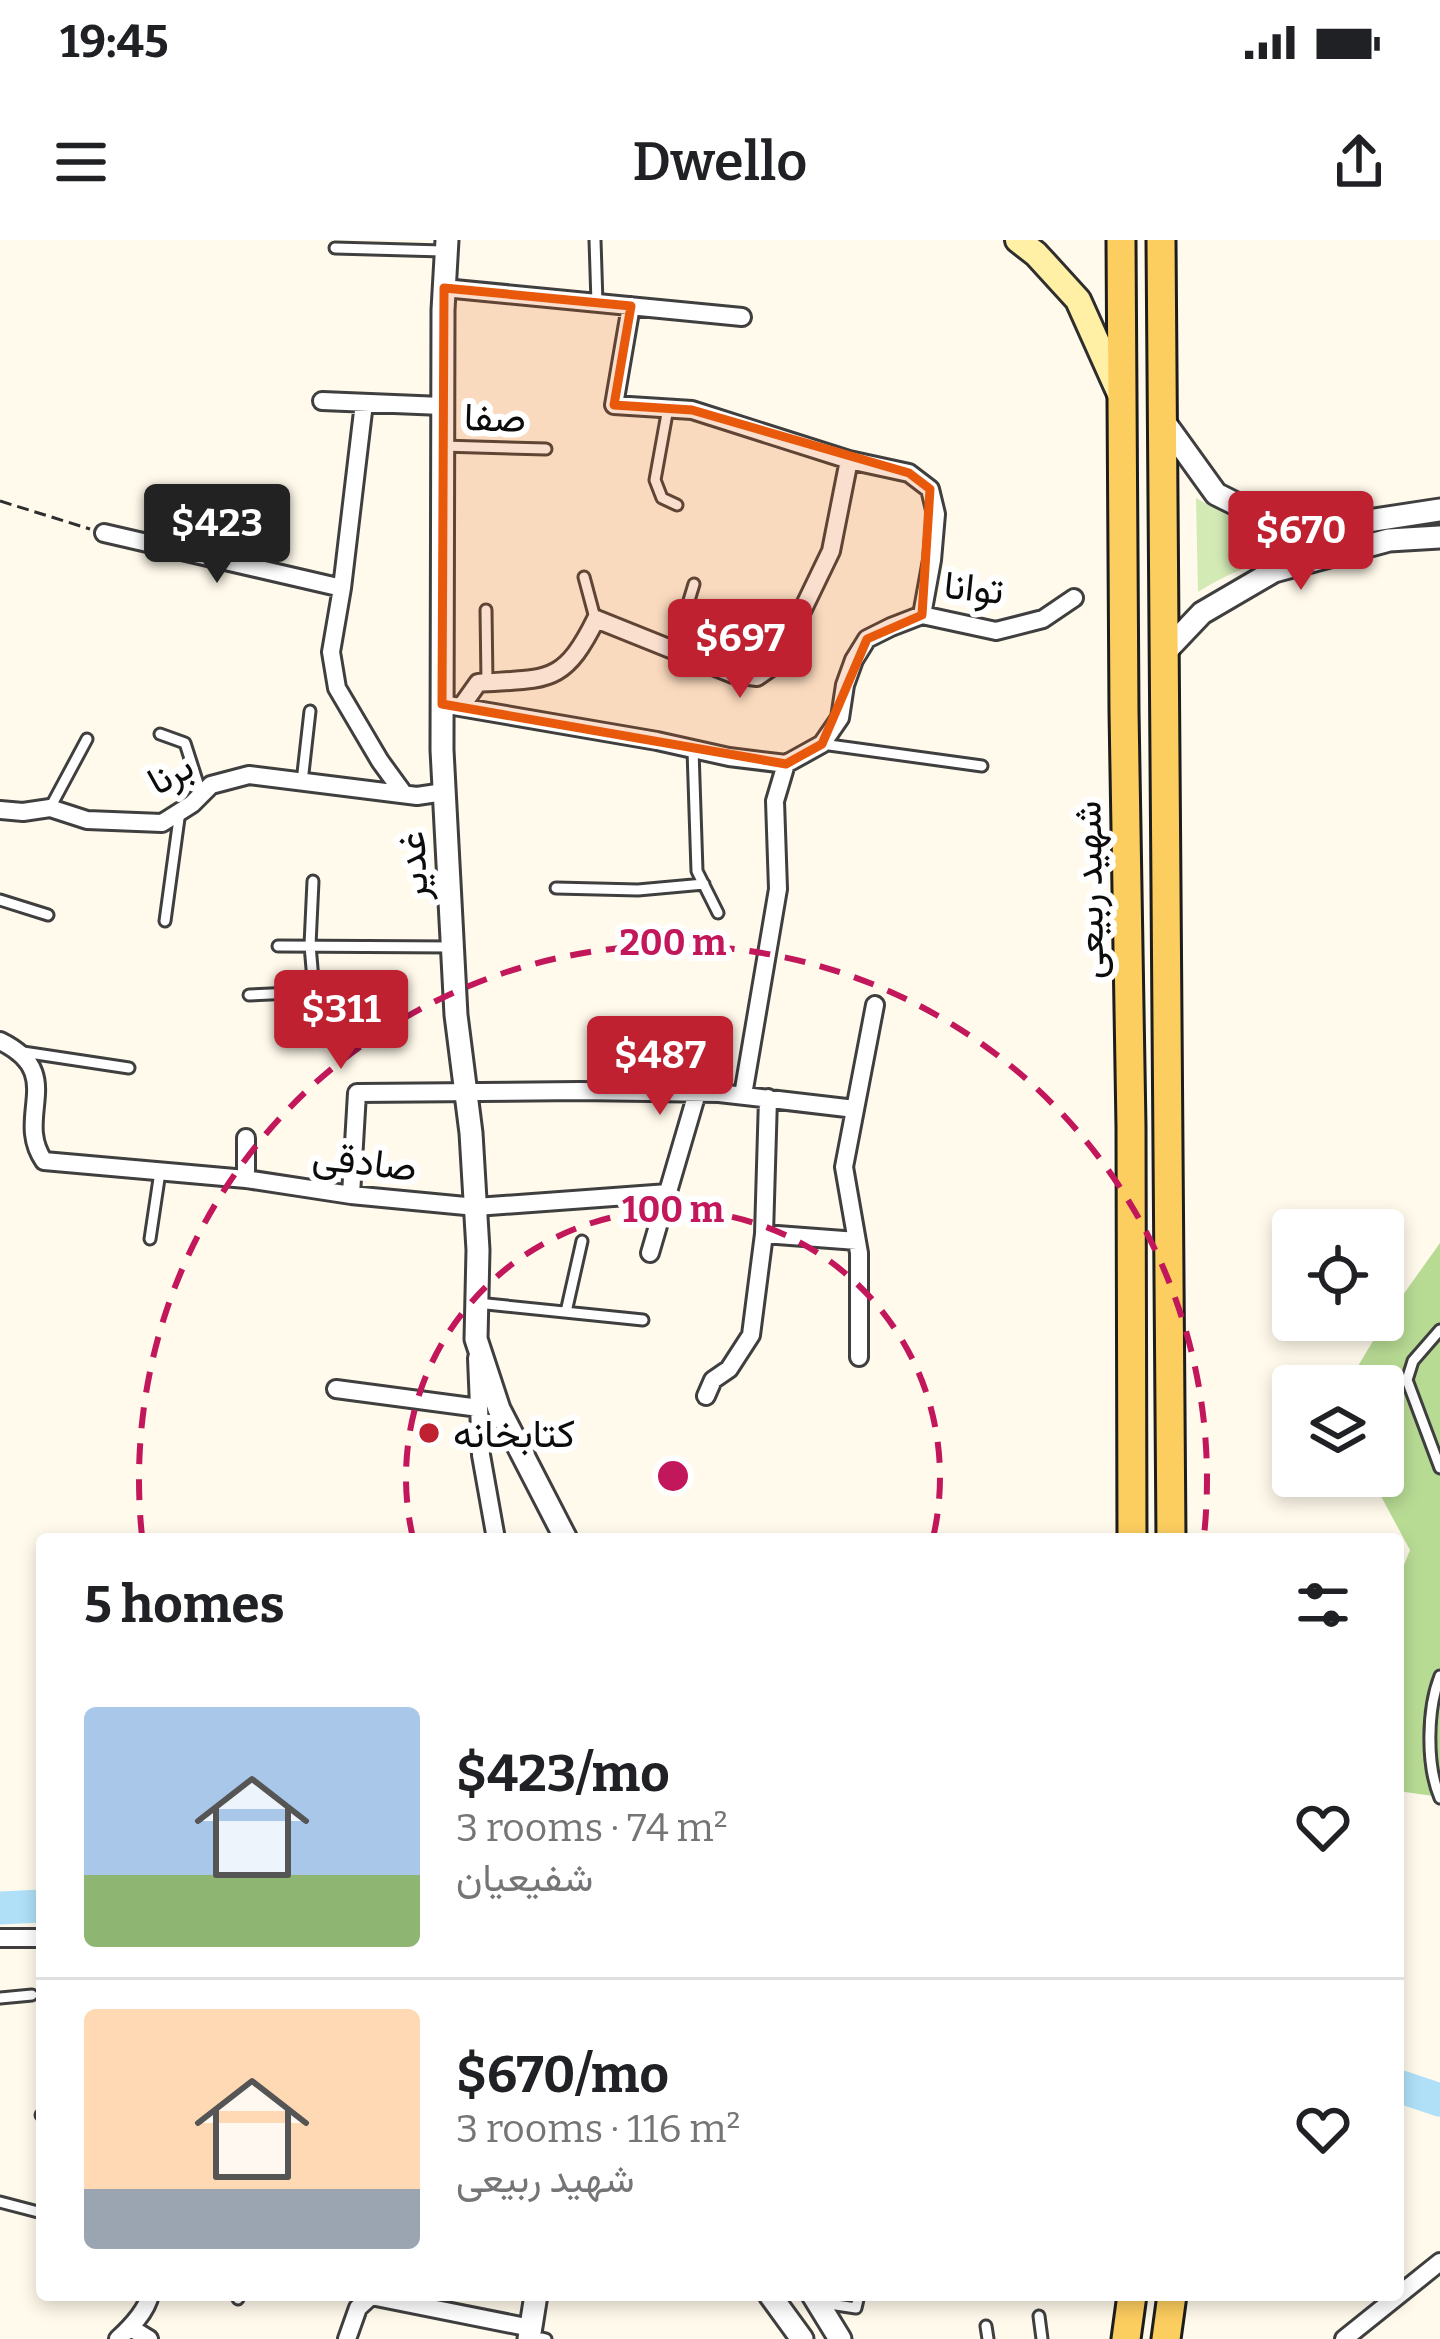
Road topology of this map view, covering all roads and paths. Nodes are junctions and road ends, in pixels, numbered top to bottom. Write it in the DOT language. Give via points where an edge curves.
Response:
graph roads {
  1 [pos="595,240"];
  2 [pos="1018,240"];
  3 [pos="1121,240"];
  4 [pos="1161,240"];
  5 [pos="447,245"];
  6 [pos="335,248"];
  7 [pos="444,288"];
  8 [pos="598,303"];
  9 [pos="631,306"];
  10 [pos="742,317"];
  11 [pos="1121,397"];
  12 [pos="322,401"];
  13 [pos="364,403"];
  14 [pos="442,406"];
  15 [pos="668,408"];
  16 [pos="1162,419"];
  17 [pos="442,446"];
  18 [pos="546,449"];
  19 [pos="849,460"];
  20 [pos="0,501"];
  21 [pos="677,505"];
  22 [pos="1440,510"];
  23 [pos="104,533"];
  24 [pos="1440,538"];
  25 [pos="584,577"];
  26 [pos="694,584"];
  27 [pos="342,588"];
  28 [pos="1074,598"];
  29 [pos="487,610"];
  30 [pos="922,615"];
  31 [pos="596,619"];
  32 [pos="674,650"];
  33 [pos="1164,653"];
  34 [pos="488,682"];
  35 [pos="452,705"];
  36 [pos="310,711"];
  37 [pos="160,734"];
  38 [pos="87,739"];
  39 [pos="822,744"];
  40 [pos="693,748"];
  41 [pos="786,764"];
  42 [pos="982,766"];
  43 [pos="302,782"];
  44 [pos="445,792"];
  45 [pos="404,794"];
  46 [pos="202,795"];
  47 [pos="50,808"];
  48 [pos="0,810"];
  49 [pos="180,812"];
  50 [pos="314,881"];
  51 [pos="704,884"];
  52 [pos="556,889"];
  53 [pos="0,900"];
  54 [pos="718,913"];
  55 [pos="48,915"];
  56 [pos="165,921"];
  57 [pos="310,945"];
  58 [pos="278,946"];
  59 [pos="453,946"];
  60 [pos="249,995"];
  61 [pos="875,1005"];
  62 [pos="0,1041"];
  63 [pos="23,1052"];
  64 [pos="128,1068"];
  65 [pos="466,1093"];
  66 [pos="697,1093"];
  67 [pos="743,1095"];
  68 [pos="768,1098"];
  69 [pos="855,1109"];
  70 [pos="1131,1127"];
  71 [pos="1166,1129"];
  72 [pos="246,1138"];
  73 [pos="160,1172"];
  74 [pos="1129,1176"];
  75 [pos="1166,1178"];
  76 [pos="246,1179"];
  77 [pos="668,1193"];
  78 [pos="351,1195"];
  79 [pos="476,1207"];
  80 [pos="764,1234"];
  81 [pos="150,1239"];
  82 [pos="582,1241"];
  83 [pos="857,1241"];
  84 [pos="650,1253"];
  85 [pos="477,1304"];
  86 [pos="566,1312"];
  87 [pos="643,1320"];
  88 [pos="1440,1330"];
  89 [pos="476,1340"];
  90 [pos="859,1357"];
  91 [pos="336,1389"];
  92 [pos="706,1396"];
  93 [pos="479,1408"];
  94 [pos="1440,1468"];
  95 [pos="495,1533"];
  96 [pos="563,1533"];
  97 [pos="1132,1533"];
  98 [pos="1171,1533"];
  99 [pos="1440,1676"];
  100 [pos="1440,1798"];
  101 [pos="0,1938"];
  102 [pos="36,1938"];
  103 [pos="32,1995"];
  104 [pos="0,1998"];
  105 [pos="0,2202"];
  106 [pos="36,2211"];
  107 [pos="1440,2262"];
  108 [pos="1404,2291"];
  109 [pos="149,2301"];
  110 [pos="366,2301"];
  111 [pos="391,2301"];
  112 [pos="536,2301"];
  113 [pos="547,2301"];
  114 [pos="774,2301"];
  115 [pos="818,2301"];
  116 [pos="828,2301"];
  117 [pos="858,2301"];
  118 [pos="1131,2301"];
  119 [pos="1171,2301"];
  120 [pos="1391,2301"];
  121 [pos="1039,2316"];
  122 [pos="986,2326"];
  123 [pos="124,2333"];
  124 [pos="538,2337"];
  125 [pos="149,2339"];
  126 [pos="346,2339"];
  127 [pos="802,2339"];
  128 [pos="840,2339"];
  129 [pos="988,2339"];
  130 [pos="1042,2339"];
  131 [pos="1126,2339"];
  132 [pos="1166,2339"];
  133 [pos="1344,2339"];
  1 -- 8 [label="lane"];
  2 -- 11 [label="main road" via="1078,300"];
  3 -- 11 [label="main road, شهید ربیعی"];
  4 -- 16 [label="main road, شهید ربیعی"];
  5 -- 6 [label="lane"];
  5 -- 7 [label="street, غدیر"];
  7 -- 8 [label="street"];
  7 -- 14 [label="street, غدیر"];
  8 -- 9 [label="street"];
  9 -- 10 [label="street"];
  9 -- 15 [label="street" via="614,405"];
  11 -- 70 [label="main road, شهید ربیعی"];
  12 -- 13 [label="street"];
  13 -- 14 [label="street"];
  13 -- 27 [label="street"];
  14 -- 17 [label="street, غدیر"];
  15 -- 19 [label="street"];
  15 -- 21 [label="lane" via="655,481 662,498"];
  16 -- 22 [label="street" via="1216,494 1265,519 1322,528"];
  16 -- 33 [label="main road, شهید ربیعی"];
  17 -- 18 [label="lane, صفا"];
  17 -- 35 [label="street, غدیر"];
  19 -- 30 [label="street" via="909,473 930,489 936,514"];
  19 -- 32 [label="street" via="831,551 777,663 757,676 733,674"];
  20 -- 23 [label="path"];
  23 -- 27 [label="street"];
  24 -- 33 [label="street" via="1389,540 1274,572 1202,613"];
  25 -- 31 [label="lane"];
  26 -- 32 [label="lane"];
  27 -- 45 [label="street" via="331,652 338,688"];
  28 -- 30 [label="street, توانا" via="1043,619 996,631"];
  29 -- 34 [label="lane"];
  30 -- 39 [label="street, توانا" via="867,639"];
  31 -- 32 [label="street"];
  31 -- 34 [label="street" via="560,673"];
  33 -- 71 [label="main road, شهید ربیعی"];
  34 -- 35 [label="street"];
  35 -- 40 [label="street"];
  35 -- 44 [label="street, غدیر"];
  36 -- 43 [label="lane"];
  37 -- 46 [label="lane" via="185,743"];
  38 -- 47 [label="lane"];
  39 -- 41 [label="street"];
  39 -- 42 [label="lane"];
  40 -- 41 [label="street"];
  40 -- 51 [label="lane"];
  41 -- 67 [label="street" via="775,801 778,890"];
  43 -- 45 [label="street, برنا"];
  43 -- 46 [label="street, برنا" via="249,775"];
  44 -- 45 [label="street, برنا"];
  44 -- 59 [label="street, غدیر"];
  46 -- 49 [label="street, برنا"];
  47 -- 48 [label="street, برنا"];
  47 -- 49 [label="street, برنا" via="87,820 162,823"];
  49 -- 56 [label="lane"];
  50 -- 57 [label="lane"];
  51 -- 52 [label="lane"];
  51 -- 54 [label="lane"];
  53 -- 55 [label="lane"];
  57 -- 58 [label="lane"];
  57 -- 59 [label="lane"];
  57 -- 60 [label="lane" via="314,992"];
  59 -- 65 [label="street, غدیر"];
  61 -- 69 [label="street"];
  62 -- 63 [label="street"];
  63 -- 64 [label="lane"];
  63 -- 73 [label="street, صادقی" via="37,1079 34,1146 44,1161"];
  65 -- 66 [label="street"];
  65 -- 78 [label="street" via="357,1093"];
  65 -- 79 [label="street, غدیر"];
  66 -- 67 [label="street"];
  66 -- 77 [label="street"];
  67 -- 68 [label="street"];
  68 -- 69 [label="street"];
  68 -- 80 [label="street"];
  69 -- 83 [label="street" via="844,1167"];
  70 -- 71 [label="main road"];
  70 -- 74 [label="main road, شهید ربیعی"];
  71 -- 75 [label="main road, شهید ربیعی"];
  72 -- 76 [label="street"];
  73 -- 76 [label="street, صادقی"];
  73 -- 81 [label="lane"];
  74 -- 75 [label="main road"];
  74 -- 97 [label="main road, شهید ربیعی"];
  75 -- 98 [label="main road, شهید ربیعی"];
  76 -- 78 [label="street, صادقی"];
  77 -- 79 [label="street, صادقی"];
  77 -- 84 [label="street"];
  78 -- 79 [label="street, صادقی"];
  79 -- 85 [label="street, غدیر"];
  80 -- 83 [label="street"];
  80 -- 92 [label="street" via="751,1335"];
  82 -- 86 [label="lane"];
  83 -- 90 [label="street"];
  85 -- 86 [label="lane"];
  85 -- 89 [label="street, غدیر"];
  86 -- 87 [label="lane"];
  88 -- 94 [label="lane" via="1407,1380"];
  89 -- 93 [label="street"];
  89 -- 96 [label="street, غدیر" via="499,1408"];
  91 -- 93 [label="street"];
  93 -- 95 [label="street"];
  99 -- 100 [label="lane" via="1431,1699 1432,1780"];
  101 -- 102 [label="street"];
  103 -- 104 [label="lane"];
  105 -- 106 [label="lane"];
  107 -- 108 [label="street"];
  109 -- 123 [label="street"];
  110 -- 126 [label="street"];
  111 -- 124 [label="street"];
  112 -- 124 [label="street"];
  113 -- 124 [label="street"];
  114 -- 127 [label="street"];
  115 -- 128 [label="street"];
  116 -- 117 [label="lane" via="856,2308"];
  118 -- 131 [label="main road"];
  119 -- 132 [label="main road"];
  120 -- 133 [label="street"];
  121 -- 130 [label="lane"];
  122 -- 129 [label="lane"];
  123 -- 125 [label="street"];
}
